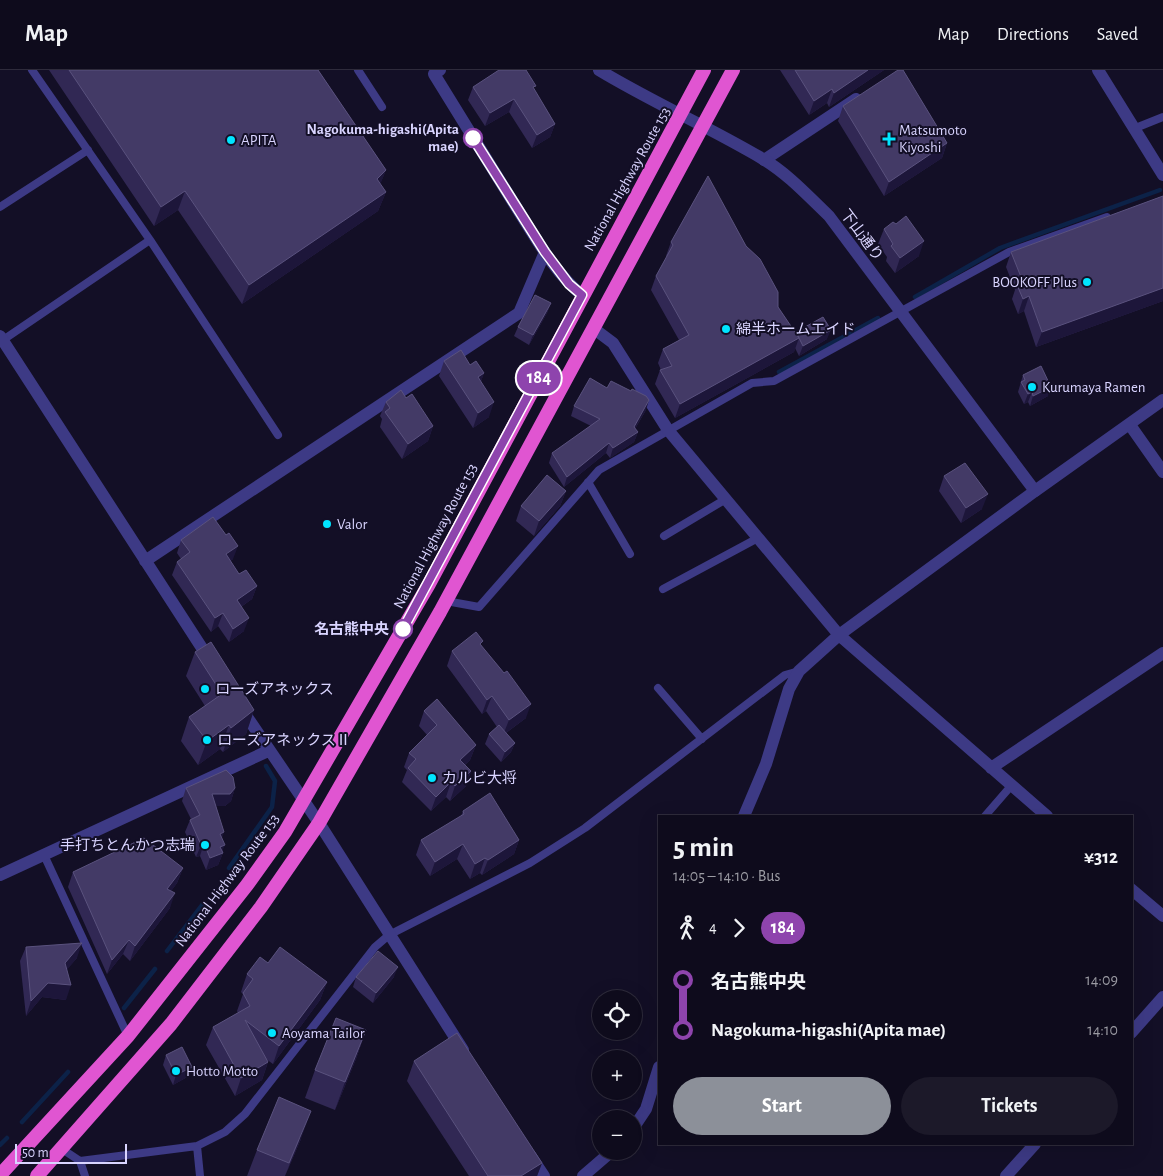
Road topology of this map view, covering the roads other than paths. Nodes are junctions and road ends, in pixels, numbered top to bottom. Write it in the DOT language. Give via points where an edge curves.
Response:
graph roads {
  1 [pos="32,70"];
  2 [pos="358,70"];
  3 [pos="599,70"];
  4 [pos="704,70"];
  5 [pos="733,70"];
  6 [pos="1098,70"];
  7 [pos="438,71"];
  8 [pos="867,92"];
  9 [pos="382,107"];
  10 [pos="680,116"];
  11 [pos="1163,117"];
  12 [pos="703,128"];
  13 [pos="1133,129"];
  14 [pos="88,150"];
  15 [pos="764,160"];
  16 [pos="1163,175"];
  17 [pos="0,207"];
  18 [pos="1118,213"];
  19 [pos="150,240"];
  20 [pos="545,252"];
  21 [pos="582,295"];
  22 [pos="900,311"];
  23 [pos="594,328"];
  24 [pos="2,338"];
  25 [pos="1163,400"];
  26 [pos="1130,425"];
  27 [pos="668,430"];
  28 [pos="278,435"];
  29 [pos="1163,472"];
  30 [pos="588,482"];
  31 [pos="1035,491"];
  32 [pos="726,499"];
  33 [pos="664,536"];
  34 [pos="758,538"];
  35 [pos="630,554"];
  36 [pos="145,561"];
  37 [pos="663,589"];
  38 [pos="446,601"];
  39 [pos="839,635"];
  40 [pos="1163,653"];
  41 [pos="800,671"];
  42 [pos="220,677"];
  43 [pos="658,688"];
  44 [pos="231,693"];
  45 [pos="702,739"];
  46 [pos="268,751"];
  47 [pos="990,768"];
  48 [pos="1011,786"];
  49 [pos="304,802"];
  50 [pos="744,815"];
  51 [pos="986,815"];
  52 [pos="1045,815"];
  53 [pos="319,824"];
  54 [pos="44,855"];
  55 [pos="0,875"];
  56 [pos="1133,891"];
  57 [pos="1163,916"];
  58 [pos="390,935"];
  59 [pos="1163,997"];
  60 [pos="1133,1031"];
  61 [pos="128,1036"];
  62 [pos="469,1060"];
  63 [pos="658,1070"];
  64 [pos="642,1114"];
  65 [pos="522,1143"];
  66 [pos="1034,1145"];
  67 [pos="197,1146"];
  68 [pos="62,1149"];
  69 [pos="602,1160"];
  70 [pos="80,1161"];
  71 [pos="0,1175"];
  72 [pos="37,1176"];
  73 [pos="85,1176"];
  74 [pos="200,1176"];
  75 [pos="544,1176"];
  76 [pos="583,1176"];
  77 [pos="1006,1176"];
  1 -- 14 [label="lane"];
  2 -- 9 [label="lane"];
  3 -- 10 [label="street, 下山通り"];
  4 -- 10 [label="highway, National Highway Route 153"];
  5 -- 12 [label="highway"];
  6 -- 13 [label="street"];
  7 -- 20 [label="street" via="434,74"];
  8 -- 15 [label="street"];
  10 -- 12 [label="street, 下山通り"];
  10 -- 21 [label="highway, National Highway Route 153"];
  11 -- 13 [label="lane"];
  12 -- 15 [label="street, 下山通り"];
  12 -- 23 [label="highway"];
  13 -- 16 [label="street"];
  14 -- 17 [label="lane"];
  14 -- 19 [label="lane"];
  15 -- 22 [label="street, 下山通り" via="829,216"];
  18 -- 22 [label="lane" via="1009,252"];
  19 -- 24 [label="lane"];
  19 -- 28 [label="lane"];
  20 -- 21 [label="street" via="569,284"];
  20 -- 36 [label="street" via="519,313"];
  21 -- 49 [label="highway, National Highway Route 153" via="429,584"];
  22 -- 27 [label="lane" via="774,381 752,383"];
  22 -- 31 [label="street, 下山通り"];
  23 -- 27 [label="street" via="613,343"];
  23 -- 38 [label="highway"];
  24 -- 36 [label="street"];
  25 -- 26 [label="street"];
  26 -- 29 [label="street"];
  26 -- 31 [label="street"];
  27 -- 30 [label="lane" via="599,470"];
  27 -- 32 [label="street"];
  30 -- 35 [label="lane"];
  30 -- 38 [label="lane" via="479,607"];
  31 -- 39 [label="street"];
  32 -- 33 [label="lane"];
  32 -- 34 [label="street"];
  34 -- 37 [label="lane"];
  34 -- 39 [label="street"];
  36 -- 42 [label="street"];
  38 -- 53 [label="highway"];
  39 -- 41 [label="street"];
  39 -- 47 [label="street"];
  40 -- 47 [label="street"];
  41 -- 45 [label="lane" via="785,675"];
  41 -- 50 [label="street" via="789,689 766,764"];
  43 -- 45 [label="lane"];
  44 -- 46 [label="street"];
  45 -- 58 [label="lane" via="585,828 530,863"];
  46 -- 49 [label="street"];
  46 -- 54 [label="street"];
  47 -- 48 [label="street"];
  48 -- 51 [label="lane"];
  48 -- 52 [label="street"];
  49 -- 53 [label="street"];
  49 -- 61 [label="highway, National Highway Route 153" via="248,886"];
  53 -- 58 [label="street"];
  53 -- 68 [label="highway" via="203,984 138,1064"];
  54 -- 55 [label="street"];
  54 -- 61 [label="lane"];
  56 -- 57 [label="street"];
  58 -- 62 [label="street"];
  58 -- 67 [label="lane" via="375,948 245,1114 225,1132"];
  59 -- 60 [label="street"];
  61 -- 71 [label="highway, National Highway Route 153"];
  63 -- 64 [label="street"];
  65 -- 75 [label="street"];
  66 -- 77 [label="street"];
  67 -- 70 [label="lane"];
  67 -- 74 [label="lane"];
  68 -- 70 [label="lane"];
  68 -- 72 [label="highway"];
  69 -- 76 [label="street"];
  70 -- 73 [label="lane"];
}
